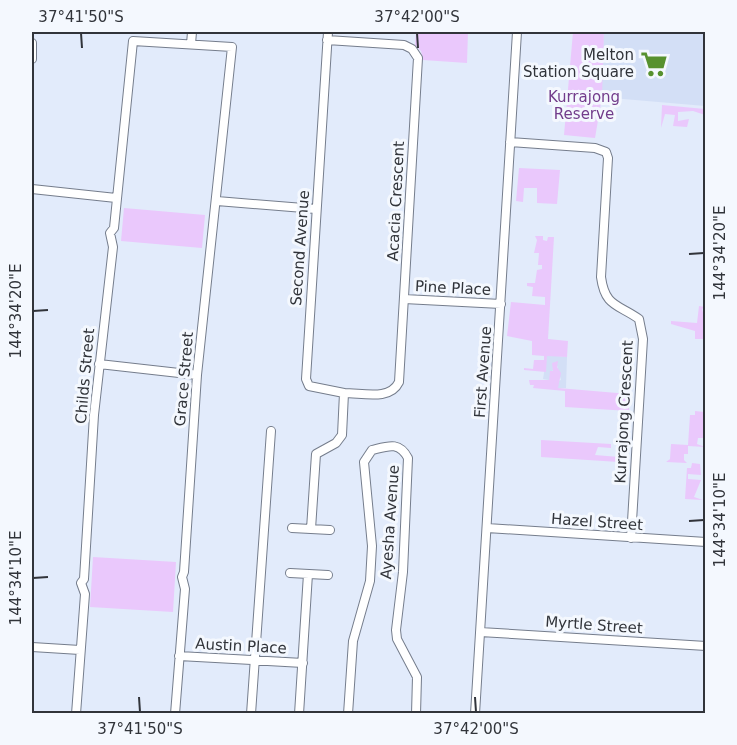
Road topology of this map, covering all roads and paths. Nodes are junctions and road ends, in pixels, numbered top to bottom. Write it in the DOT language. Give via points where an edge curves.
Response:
graph roads {
  1 [pos="192,32"];
  2 [pos="517,32"];
  3 [pos="328,36"];
  4 [pos="32,44"];
  5 [pos="191,44"];
  6 [pos="32,59"];
  7 [pos="510,142"];
  8 [pos="32,189"];
  9 [pos="116,198"];
  10 [pos="217,201"];
  11 [pos="316,209"];
  12 [pos="404,298"];
  13 [pos="501,303"];
  14 [pos="99,364"];
  15 [pos="197,375"];
  16 [pos="344,393"];
  17 [pos="271,432"];
  18 [pos="292,528"];
  19 [pos="487,528"];
  20 [pos="311,529"];
  21 [pos="330,530"];
  22 [pos="631,538"];
  23 [pos="705,542"];
  24 [pos="290,573"];
  25 [pos="308,574"];
  26 [pos="328,575"];
  27 [pos="480,632"];
  28 [pos="705,645"];
  29 [pos="32,647"];
  30 [pos="80,650"];
  31 [pos="179,656"];
  32 [pos="254,661"];
  33 [pos="303,663"];
  34 [pos="76,714"];
  35 [pos="175,714"];
  36 [pos="251,714"];
  37 [pos="299,714"];
  38 [pos="348,714"];
  39 [pos="416,714"];
  40 [pos="475,714"];
  1 -- 5 [label="street"];
  2 -- 7 [label="street, First Avenue"];
  3 -- 11 [label="street, Second Avenue"];
  3 -- 12 [label="street, Acacia Crescent" via="404,45 418,58"];
  4 -- 6 [label="street"];
  5 -- 9 [label="street, Childs Street" via="133,41"];
  5 -- 10 [label="street, Grace Street" via="232,47"];
  7 -- 13 [label="street, First Avenue"];
  7 -- 22 [label="street, Kurrajong Crescent" via="595,148 606,152 608,158 603,293 613,305 639,319 643,339"];
  8 -- 9 [label="street"];
  9 -- 14 [label="street, Childs Street"];
  10 -- 11 [label="street"];
  10 -- 15 [label="street, Grace Street"];
  11 -- 16 [label="street, Second Avenue" via="306,379 316,390"];
  12 -- 13 [label="street, Pine Place"];
  12 -- 16 [label="street, Acacia Crescent" via="399,382 395,390 387,394"];
  13 -- 19 [label="street, First Avenue"];
  14 -- 15 [label="street"];
  14 -- 30 [label="street, Childs Street" via="81,584 85,594"];
  15 -- 31 [label="street, Grace Street"];
  16 -- 20 [label="street" via="342,435 316,454"];
  17 -- 32 [label="street"];
  18 -- 20 [label="street"];
  19 -- 22 [label="street, Hazel Street"];
  19 -- 27 [label="street, First Avenue"];
  20 -- 21 [label="street"];
  22 -- 23 [label="street, Hazel Street"];
  24 -- 25 [label="street"];
  25 -- 26 [label="street"];
  25 -- 33 [label="street"];
  27 -- 28 [label="street, Myrtle Street"];
  27 -- 40 [label="street, First Avenue"];
  29 -- 30 [label="street"];
  30 -- 34 [label="street, Childs Street"];
  31 -- 32 [label="street, Austin Place"];
  31 -- 35 [label="street, Grace Street"];
  32 -- 33 [label="street, Austin Place"];
  32 -- 36 [label="street"];
  33 -- 37 [label="street"];
  38 -- 39 [label="street, Ayesha Avenue" via="353,641 370,581 372,546 364,462 372,450 392,445 405,452 409,467 396,630 417,677"];
}
